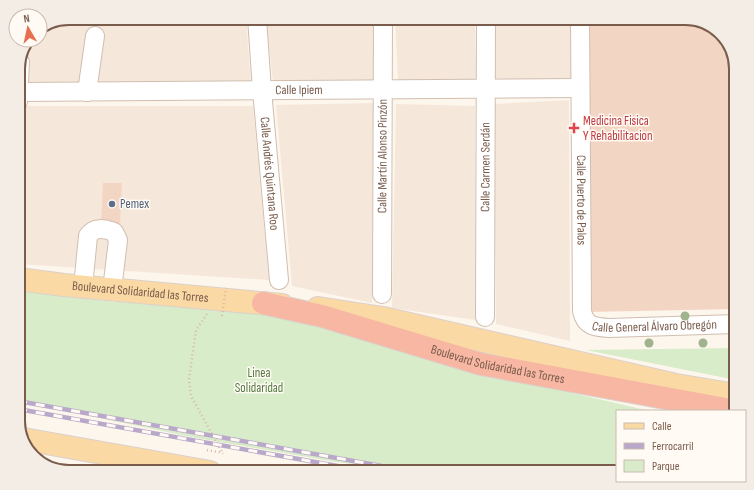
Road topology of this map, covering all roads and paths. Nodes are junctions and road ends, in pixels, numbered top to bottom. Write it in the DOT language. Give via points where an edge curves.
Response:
graph roads {
  1 [pos="257,25"];
  2 [pos="383,25"];
  3 [pos="486,25"];
  4 [pos="580,25"];
  5 [pos="95,36"];
  6 [pos="580,88"];
  7 [pos="486,89"];
  8 [pos="262,90"];
  9 [pos="384,90"];
  10 [pos="87,92"];
  11 [pos="25,95"];
  12 [pos="25,280"];
  13 [pos="279,280"];
  14 [pos="83,287"];
  15 [pos="226,288"];
  16 [pos="112,290"];
  17 [pos="382,294"];
  18 [pos="263,303"];
  19 [pos="582,311"];
  20 [pos="207,314"];
  21 [pos="222,316"];
  22 [pos="485,317"];
  23 [pos="729,324"];
  24 [pos="729,394"];
  25 [pos="729,410"];
  26 [pos="29,440"];
  27 [pos="206,450"];
  28 [pos="170,465"];
  1 -- 8 [label="street, Calle Andrés Quintana Roo"];
  2 -- 9 [label="street, Calle Martín Alonso Pinzón"];
  3 -- 7 [label="street, Calle Carmen Serdán"];
  4 -- 6 [label="street, Calle Puerto de Palos"];
  5 -- 10 [label="street"];
  6 -- 7 [label="street, Calle Ipiem"];
  6 -- 19 [label="street, Calle Puerto de Palos"];
  7 -- 9 [label="street, Calle Ipiem"];
  7 -- 22 [label="street, Calle Carmen Serdán"];
  8 -- 9 [label="street, Calle Ipiem"];
  8 -- 10 [label="street, Calle Ipiem"];
  8 -- 13 [label="street, Calle Andrés Quintana Roo"];
  9 -- 17 [label="street, Calle Martín Alonso Pinzón"];
  10 -- 11 [label="street, Calle Ipiem"];
  12 -- 14 [label="main road, Boulevard Solidaridad las Torres"];
  14 -- 16 [label="main road, Boulevard Solidaridad las Torres"];
  14 -- 16 [label="street" via="88,236 96,229 107,230 114,232 118,240"];
  15 -- 21 [label="path, bridge"];
  16 -- 18 [label="main road, Boulevard Solidaridad las Torres"];
  18 -- 24 [label="main road, Boulevard Solidaridad las Torres" via="320,308 383,318 676,385"];
  18 -- 25 [label="highway, Boulevard Solidaridad las Torres" via="322,316 481,364"];
  19 -- 23 [label="street, Calle General Álvaro Obregón" via="588,324 597,327"];
  20 -- 27 [label="path" via="196,330 189,379 191,396 223,454"];
  26 -- 28 [label="main road"];
}
